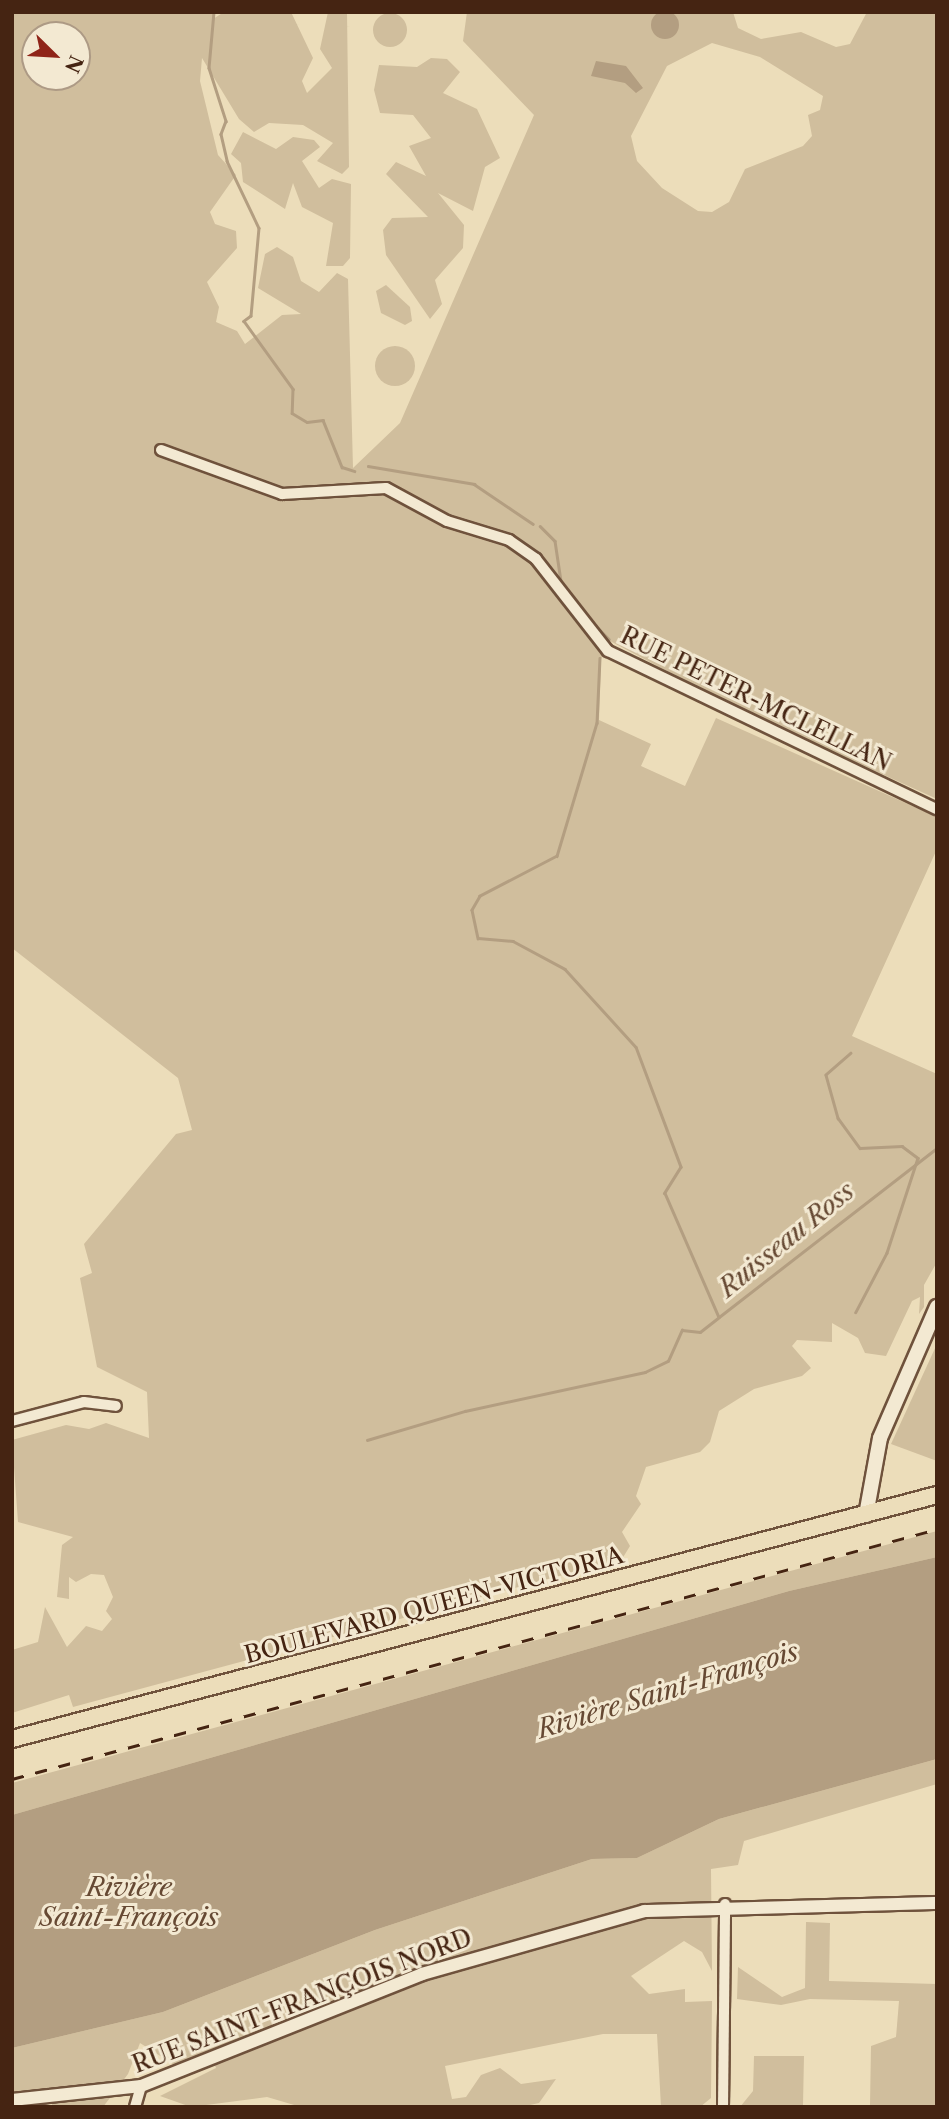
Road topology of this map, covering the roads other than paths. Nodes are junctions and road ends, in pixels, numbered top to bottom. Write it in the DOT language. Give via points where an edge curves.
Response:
graph roads {
  1 [pos="161,450"];
  2 [pos="937,809"];
  3 [pos="937,1307"];
  4 [pos="116,1406"];
  5 [pos="12,1421"];
  6 [pos="937,1495"];
  7 [pos="866,1515"];
  8 [pos="12,1739"];
  9 [pos="937,1903"];
  10 [pos="725,1904"];
  11 [pos="141,2086"];
  12 [pos="12,2100"];
  13 [pos="135,2107"];
  14 [pos="723,2107"];
  1 -- 2 [label="street, RUE PETER-MCLELLAN" via="282,494 376,485 447,521 509,540 536,559 608,651"];
  3 -- 7 [label="main road" via="880,1438"];
  4 -- 5 [label="street" via="84,1402"];
  6 -- 7 [label="main road, BOULEVARD QUEEN-VICTORIA"];
  7 -- 8 [label="main road, BOULEVARD QUEEN-VICTORIA"];
  9 -- 10 [label="street, RUE SAINT-FRANÇOIS NORD"];
  10 -- 11 [label="street, RUE SAINT-FRANÇOIS NORD" via="644,1911 495,1950"];
  10 -- 14 [label="street"];
  11 -- 12 [label="street, RUE SAINT-FRANÇOIS NORD"];
  11 -- 13 [label="street"];
}
